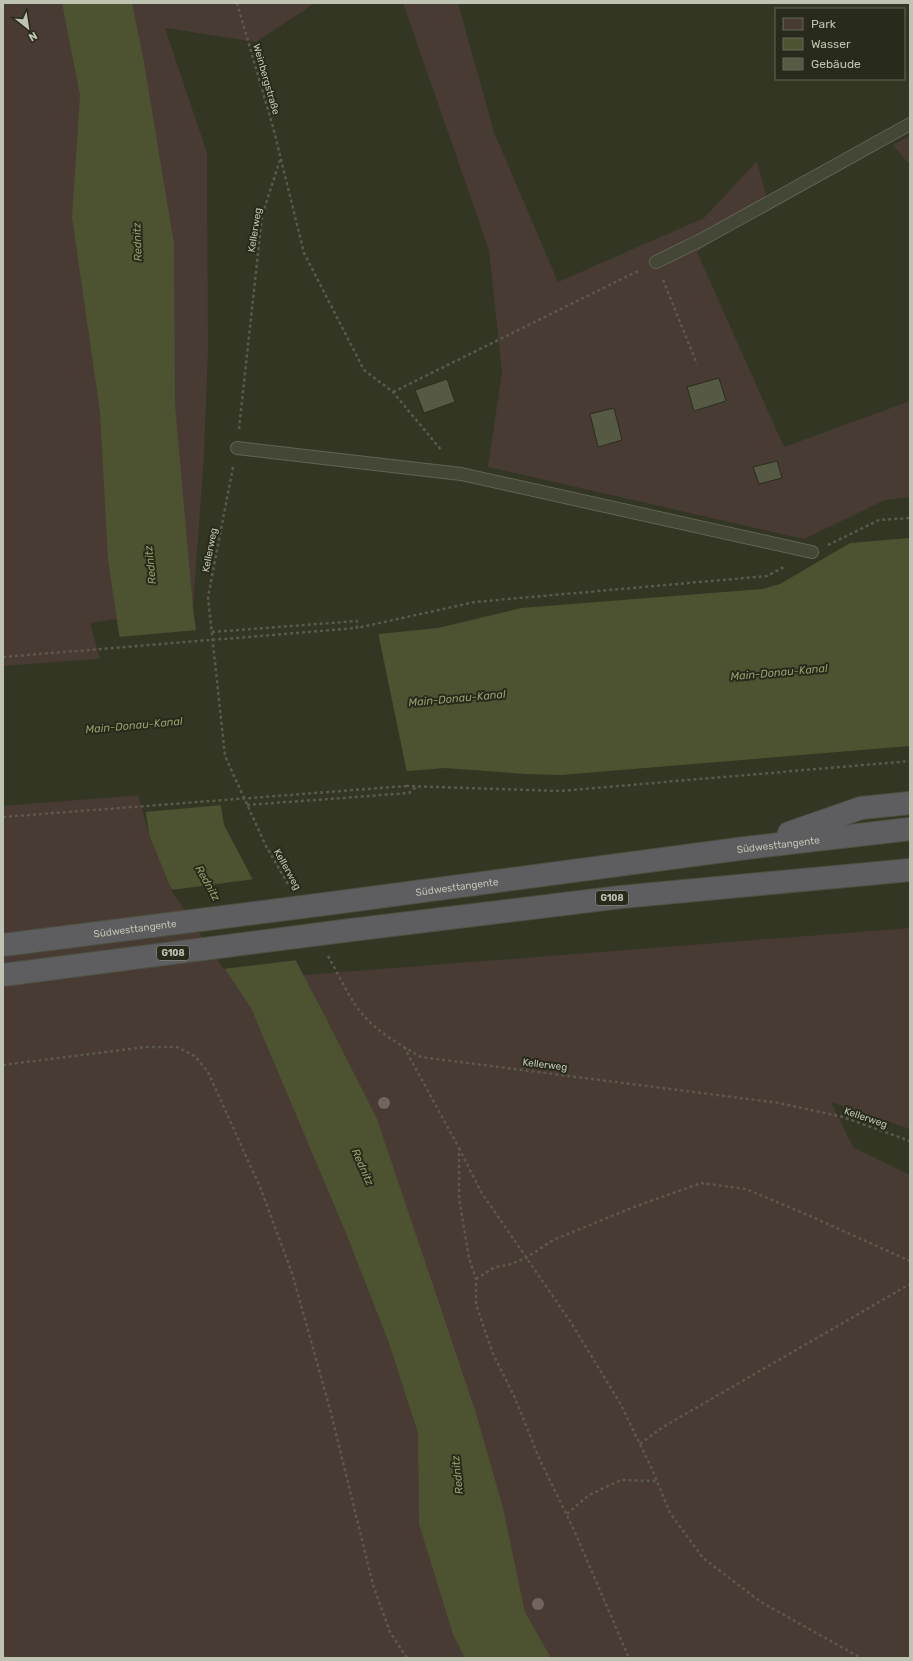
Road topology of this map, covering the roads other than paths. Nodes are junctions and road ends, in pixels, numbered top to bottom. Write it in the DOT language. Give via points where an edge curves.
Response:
graph roads {
  1 [pos="910,124"];
  2 [pos="656,262"];
  3 [pos="237,448"];
  4 [pos="812,552"];
  5 [pos="910,803"];
  6 [pos="910,829"];
  7 [pos="746,848"];
  8 [pos="910,870"];
  9 [pos="883,873"];
  10 [pos="910,876"];
  11 [pos="3,945"];
  12 [pos="3,975"];
  1 -- 2 [label="lane" via="701,240"];
  3 -- 4 [label="lane" via="460,474"];
  5 -- 7 [label="highway" via="861,808"];
  6 -- 7 [label="highway, Südwesttangente"];
  7 -- 11 [label="highway, Südwesttangente, bridge"];
  8 -- 9 [label="highway, G108"];
  9 -- 10 [label="highway"];
  9 -- 12 [label="highway, G108, bridge" via="621,897"];
}
